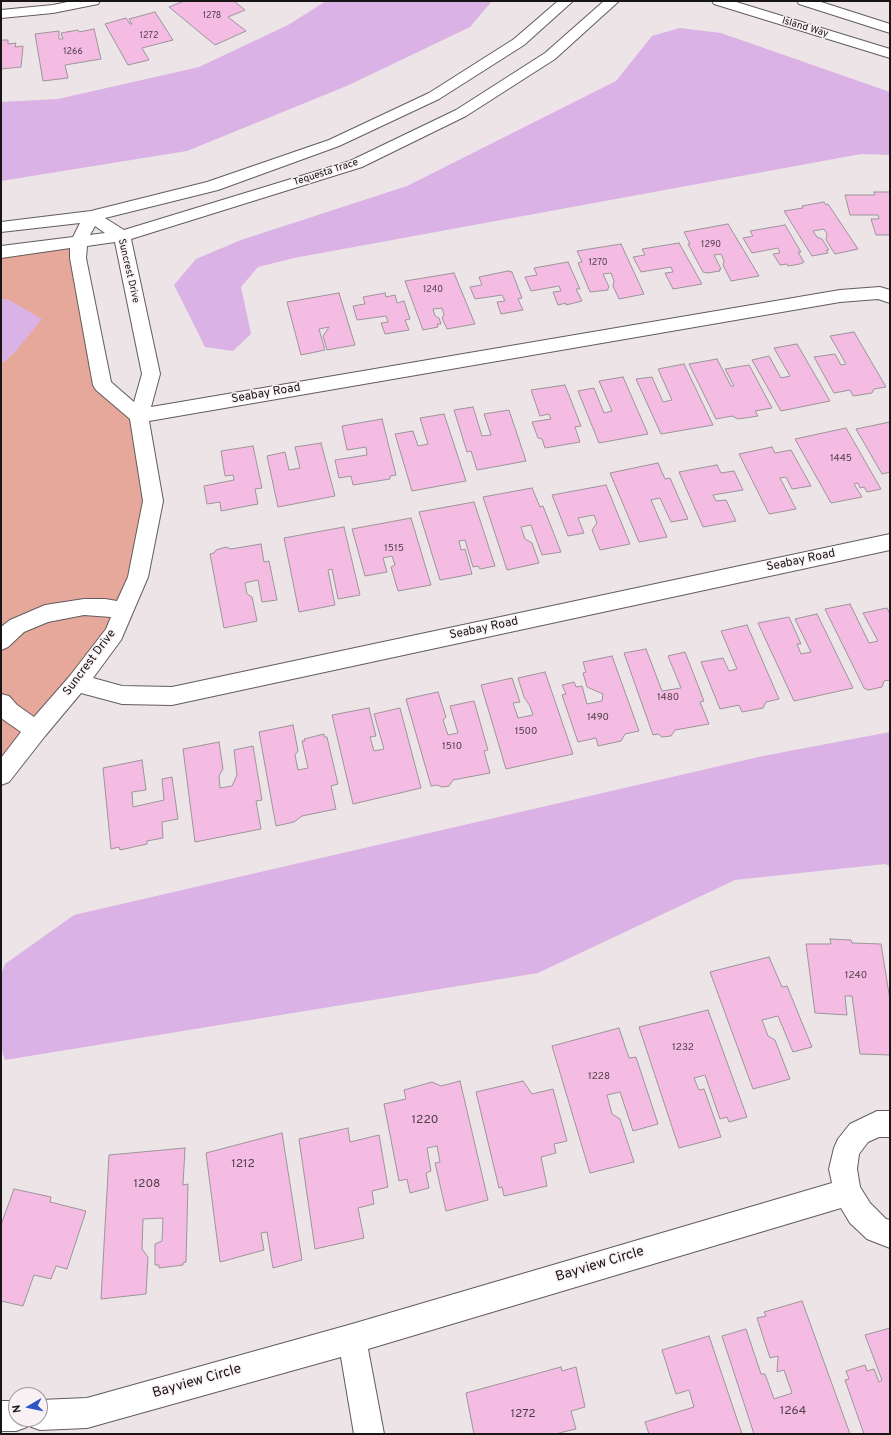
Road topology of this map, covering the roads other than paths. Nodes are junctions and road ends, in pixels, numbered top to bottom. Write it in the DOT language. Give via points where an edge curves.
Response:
graph roads {
  1 [pos="93,1"];
  2 [pos="566,1"];
  3 [pos="612,1"];
  4 [pos="719,1"];
  5 [pos="804,1"];
  6 [pos="1,14"];
  7 [pos="890,29"];
  8 [pos="890,54"];
  9 [pos="91,216"];
  10 [pos="1,227"];
  11 [pos="122,236"];
  12 [pos="79,241"];
  13 [pos="1,252"];
  14 [pos="887,291"];
  15 [pos="139,416"];
  16 [pos="890,542"];
  17 [pos="124,611"];
  18 [pos="1,641"];
  19 [pos="77,683"];
  20 [pos="1,703"];
  21 [pos="37,729"];
  22 [pos="1,775"];
  23 [pos="890,1124"];
  24 [pos="847,1192"];
  25 [pos="890,1234"];
  26 [pos="352,1339"];
  27 [pos="48,1415"];
  28 [pos="370,1434"];
  1 -- 6 [label="street" via="53,9"];
  2 -- 9 [label="street" via="519,42 434,96 334,143 212,186"];
  3 -- 11 [label="street, Tequesta Trace" via="550,56 461,113 356,164"];
  4 -- 8 [label="street, Island Way"];
  5 -- 7 [label="street"];
  9 -- 10 [label="street"];
  9 -- 11 [label="street, Suncrest Drive"];
  9 -- 12 [label="street"];
  11 -- 12 [label="street, Tequesta Trace"];
  11 -- 15 [label="street, Suncrest Drive" via="151,374"];
  12 -- 13 [label="street, Tequesta Trace"];
  12 -- 15 [label="street" via="78,258 102,385"];
  14 -- 15 [label="street, Seabay Road" via="840,296"];
  15 -- 17 [label="street, Suncrest Drive" via="153,501 138,577"];
  16 -- 19 [label="street, Seabay Road" via="172,696 122,694"];
  17 -- 18 [label="street" via="105,607 84,607 45,614 17,626"];
  17 -- 19 [label="street, Suncrest Drive" via="114,634"];
  19 -- 21 [label="street, Suncrest Drive"];
  20 -- 21 [label="street" via="22,722"];
  21 -- 22 [label="street, Suncrest Drive"];
  23 -- 24 [label="street" via="877,1124 859,1133 847,1148 843,1169"];
  24 -- 25 [label="street" via="860,1212 878,1229"];
  24 -- 26 [label="street, Bayview Circle"];
  26 -- 27 [label="street, Bayview Circle" via="87,1413"];
  26 -- 28 [label="street"];
}
